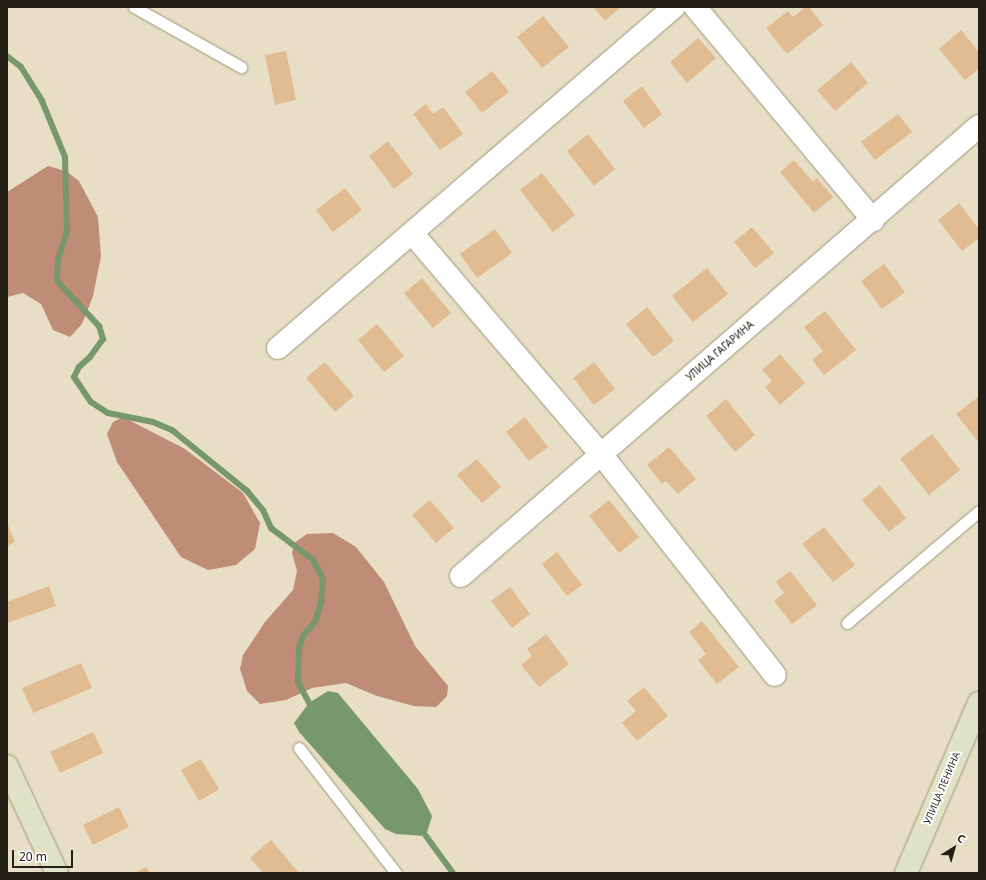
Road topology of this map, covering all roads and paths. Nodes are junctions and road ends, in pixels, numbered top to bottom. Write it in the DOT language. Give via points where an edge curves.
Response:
graph roads {
  1 [pos="134,7"];
  2 [pos="674,7"];
  3 [pos="695,7"];
  4 [pos="241,67"];
  5 [pos="979,126"];
  6 [pos="872,220"];
  7 [pos="412,233"];
  8 [pos="278,348"];
  9 [pos="601,454"];
  10 [pos="979,511"];
  11 [pos="461,576"];
  12 [pos="847,623"];
  13 [pos="775,676"];
  14 [pos="979,703"];
  15 [pos="299,748"];
  16 [pos="7,766"];
  17 [pos="57,873"];
  18 [pos="396,873"];
  19 [pos="906,873"];
  1 -- 4 [label="lane"];
  2 -- 7 [label="street"];
  3 -- 6 [label="street"];
  5 -- 6 [label="street, УЛИЦА ГАГАРИНА"];
  6 -- 9 [label="street, УЛИЦА ГАГАРИНА"];
  7 -- 8 [label="street"];
  7 -- 9 [label="street"];
  9 -- 11 [label="street, УЛИЦА ГАГАРИНА"];
  9 -- 13 [label="street"];
  10 -- 12 [label="lane"];
  14 -- 19 [label="main road, УЛИЦА ЛЕНИНА"];
  15 -- 18 [label="lane"];
  16 -- 17 [label="main road"];
}
